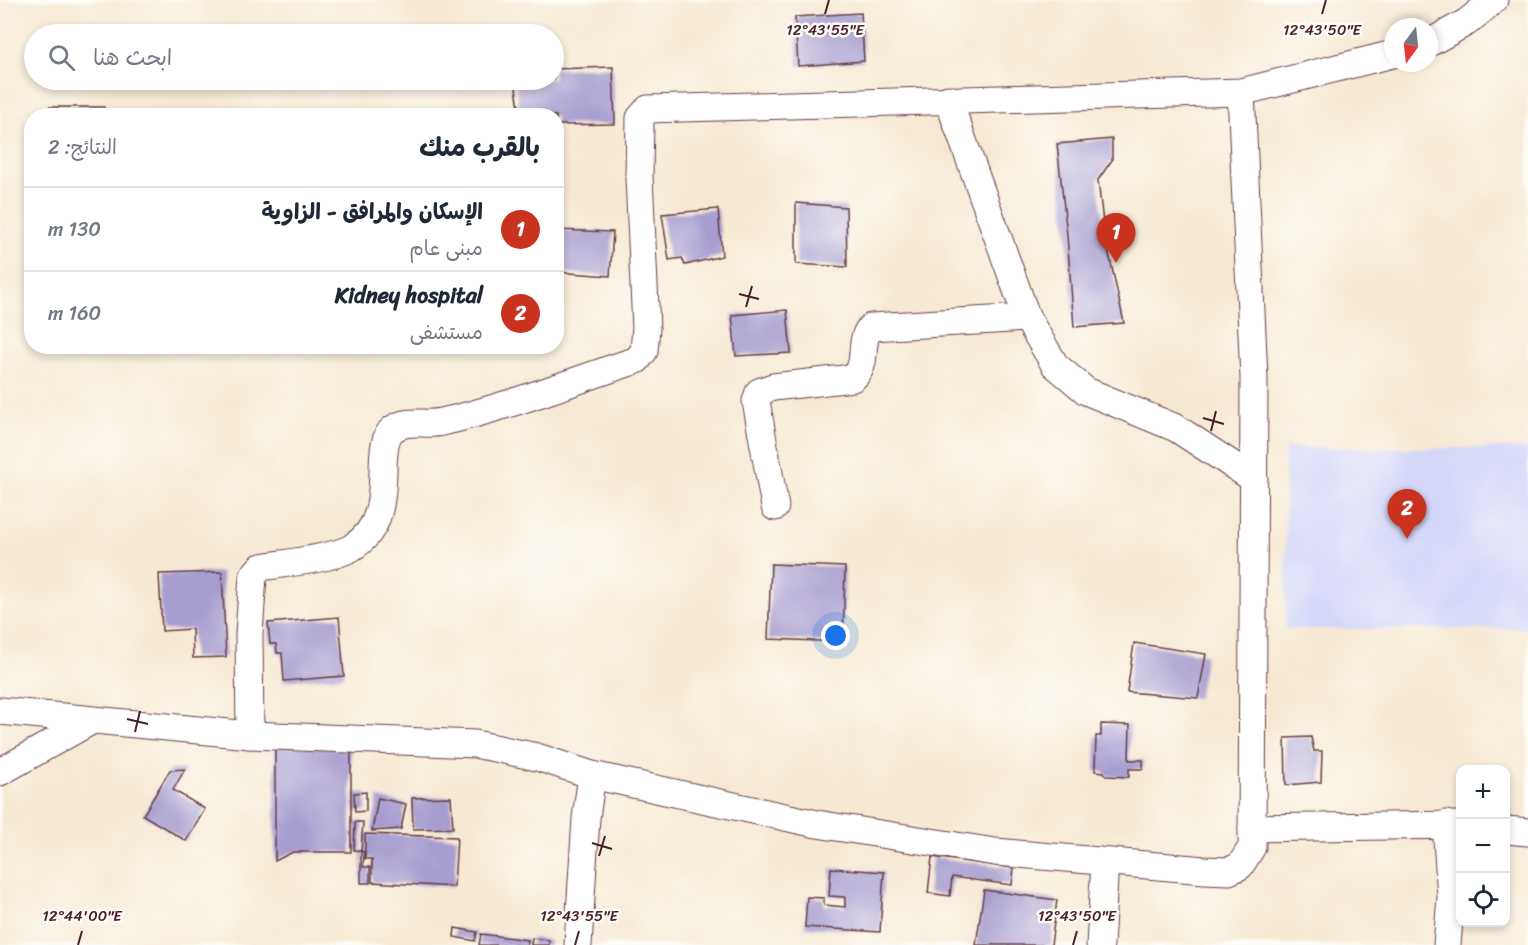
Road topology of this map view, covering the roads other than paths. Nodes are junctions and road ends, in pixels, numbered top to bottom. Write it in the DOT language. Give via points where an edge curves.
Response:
graph roads {
  1 [pos="1494,0"];
  2 [pos="1438,38"];
  3 [pos="1384,56"];
  4 [pos="1241,92"];
  5 [pos="948,99"];
  6 [pos="1027,318"];
  7 [pos="1254,479"];
  8 [pos="775,507"];
  9 [pos="0,711"];
  10 [pos="91,721"];
  11 [pos="250,735"];
  12 [pos="0,772"];
  13 [pos="592,776"];
  14 [pos="1453,825"];
  15 [pos="1252,828"];
  16 [pos="1510,830"];
  17 [pos="1528,832"];
  18 [pos="1105,862"];
  19 [pos="578,945"];
  20 [pos="1100,945"];
  21 [pos="1447,945"];
  1 -- 2 [label="street" via="1467,22"];
  3 -- 4 [label="street"];
  4 -- 5 [label="street"];
  4 -- 7 [label="street" via="1250,243"];
  5 -- 6 [label="street"];
  5 -- 11 [label="street" via="680,106 648,109 643,113 639,177 644,351 637,360 507,403 439,423 400,425 390,432 385,446 379,512 369,531 352,548 261,567 253,576"];
  6 -- 7 [label="street" via="1055,365 1086,391 1176,428"];
  6 -- 8 [label="street" via="871,327 864,336 863,364 853,378 759,392 756,401"];
  7 -- 15 [label="street"];
  9 -- 10 [label="street"];
  10 -- 11 [label="street"];
  10 -- 12 [label="street"];
  11 -- 13 [label="street" via="475,744 537,757"];
  13 -- 18 [label="street" via="927,843"];
  13 -- 19 [label="street"];
  14 -- 15 [label="street"];
  14 -- 21 [label="street"];
  15 -- 18 [label="street" via="1252,847 1247,858 1229,871"];
  16 -- 17 [label="street"];
  18 -- 20 [label="street"];
}
